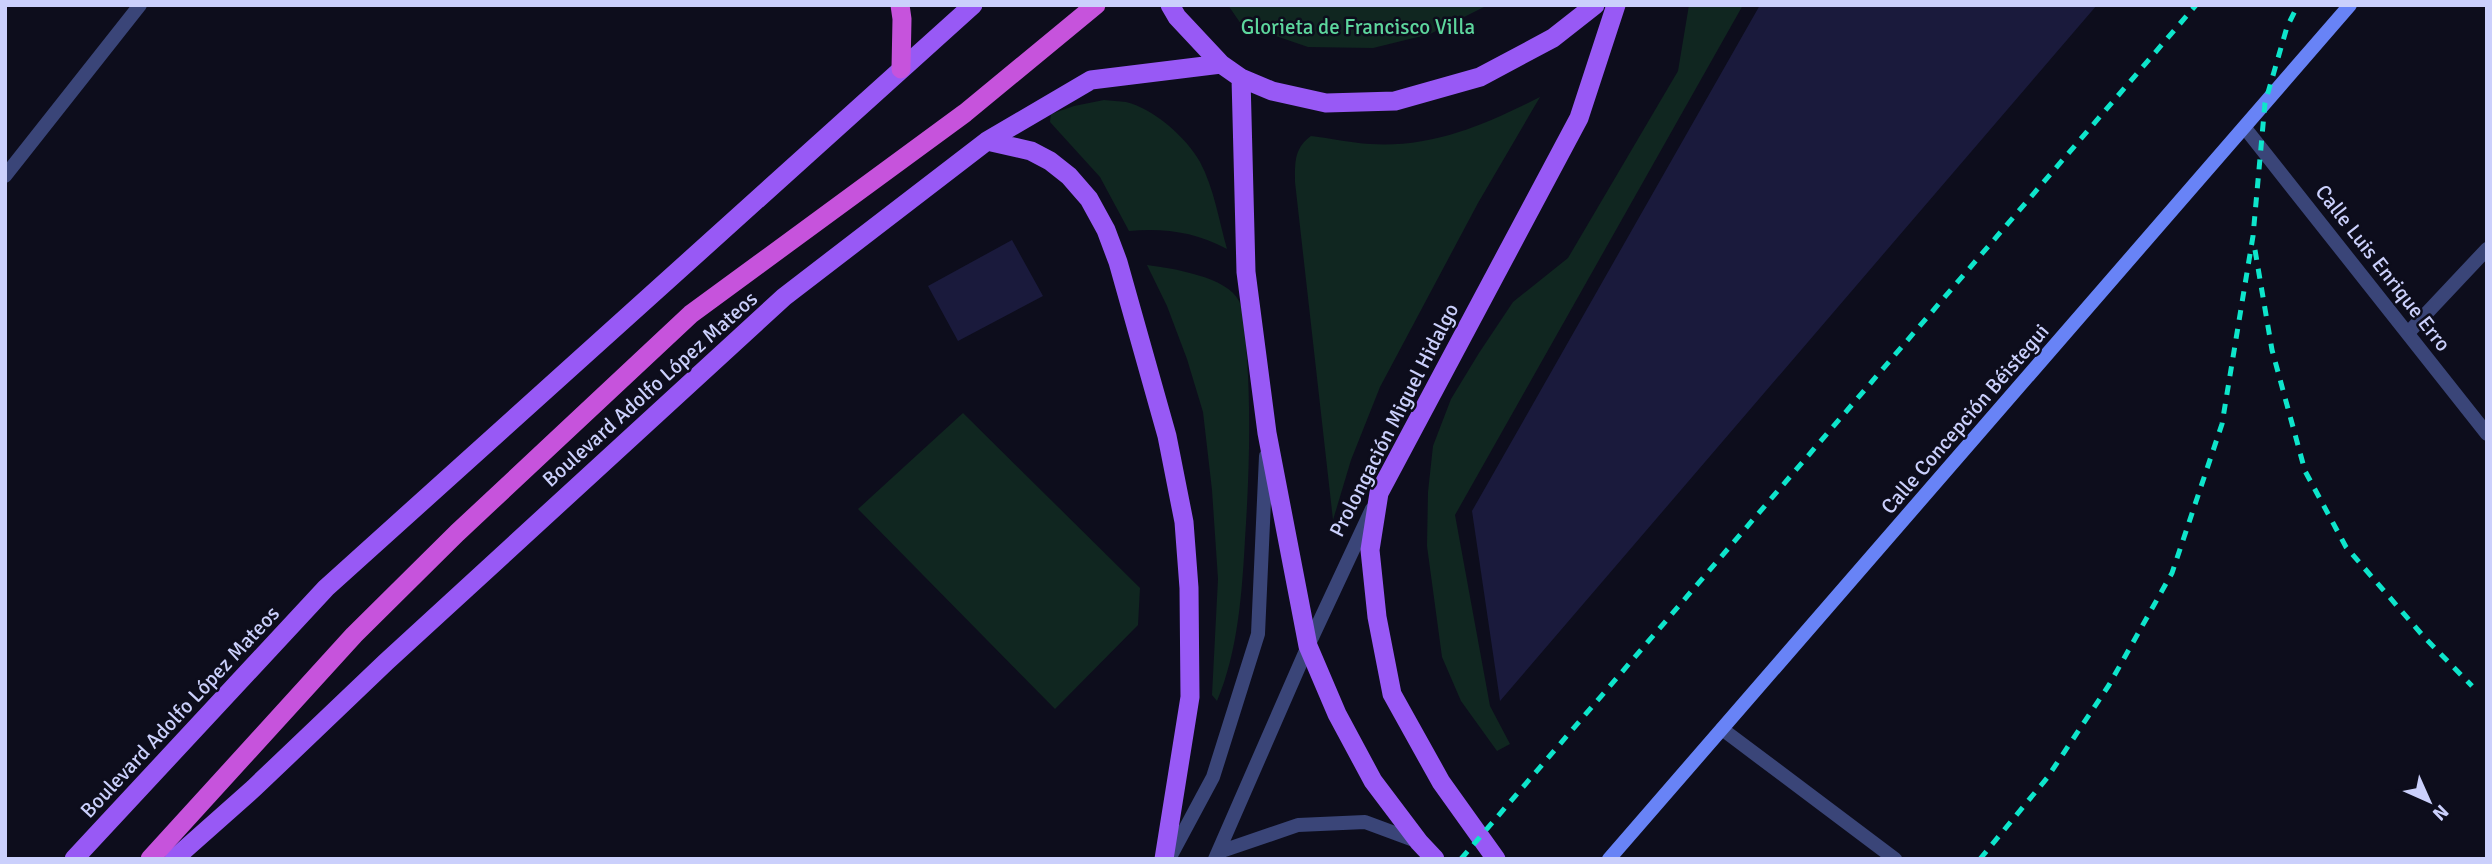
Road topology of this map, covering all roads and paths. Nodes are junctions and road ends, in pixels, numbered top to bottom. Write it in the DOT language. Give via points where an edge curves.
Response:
graph roads {
  1 [pos="140,5"];
  2 [pos="900,5"];
  3 [pos="973,5"];
  4 [pos="1096,5"];
  5 [pos="1170,5"];
  6 [pos="1595,5"];
  7 [pos="1616,5"];
  8 [pos="2350,5"];
  9 [pos="1221,64"];
  10 [pos="901,69"];
  11 [pos="1241,78"];
  12 [pos="2245,128"];
  13 [pos="987,141"];
  14 [pos="5,176"];
  15 [pos="2487,249"];
  16 [pos="2408,333"];
  17 [pos="1267,433"];
  18 [pos="2487,434"];
  19 [pos="1379,493"];
  20 [pos="1308,646"];
  21 [pos="1723,729"];
  22 [pos="1419,842"];
  23 [pos="1217,856"];
  24 [pos="74,859"];
  25 [pos="150,859"];
  26 [pos="174,859"];
  27 [pos="1167,859"];
  28 [pos="1435,859"];
  29 [pos="1496,859"];
  30 [pos="1609,859"];
  31 [pos="1895,859"];
  1 -- 14 [label="street"];
  2 -- 10 [label="highway"];
  3 -- 10 [label="main road, Boulevard Adolfo López Mateos"];
  4 -- 25 [label="highway" via="965,113 691,314 354,635"];
  5 -- 9 [label="main road"];
  6 -- 11 [label="main road" via="1553,38 1480,77 1395,101 1326,103 1272,91"];
  7 -- 19 [label="main road, Prolongación Miguel Hidalgo" via="1579,118"];
  8 -- 12 [label="main road, Calle Concepción Béistegui"];
  9 -- 11 [label="main road"];
  9 -- 13 [label="main road, Boulevard Adolfo López Mateos" via="1091,80"];
  10 -- 24 [label="main road, Boulevard Adolfo López Mateos" via="326,588"];
  11 -- 17 [label="main road" via="1246,272"];
  12 -- 16 [label="street, Calle Luis Enrique Erro"];
  12 -- 21 [label="main road, Calle Concepción Béistegui"];
  13 -- 26 [label="main road, Boulevard Adolfo López Mateos" via="784,297"];
  13 -- 27 [label="main road" via="1031,151 1069,176 1089,200 1118,262 1167,436 1184,522 1190,697"];
  15 -- 16 [label="street"];
  16 -- 18 [label="street, Calle Luis Enrique Erro"];
  17 -- 20 [label="main road"];
  17 -- 27 [label="street" via="1258,634 1213,777"];
  19 -- 20 [label="street, Prolongación Miguel Hidalgo"];
  19 -- 29 [label="main road" via="1370,550 1392,694 1441,782"];
  20 -- 22 [label="main road" via="1373,781"];
  20 -- 23 [label="street, Prolongación Miguel Hidalgo"];
  21 -- 30 [label="main road, Calle Concepción Béistegui"];
  21 -- 31 [label="street"];
  22 -- 23 [label="street" via="1365,822 1298,825"];
  22 -- 28 [label="main road"];
}
